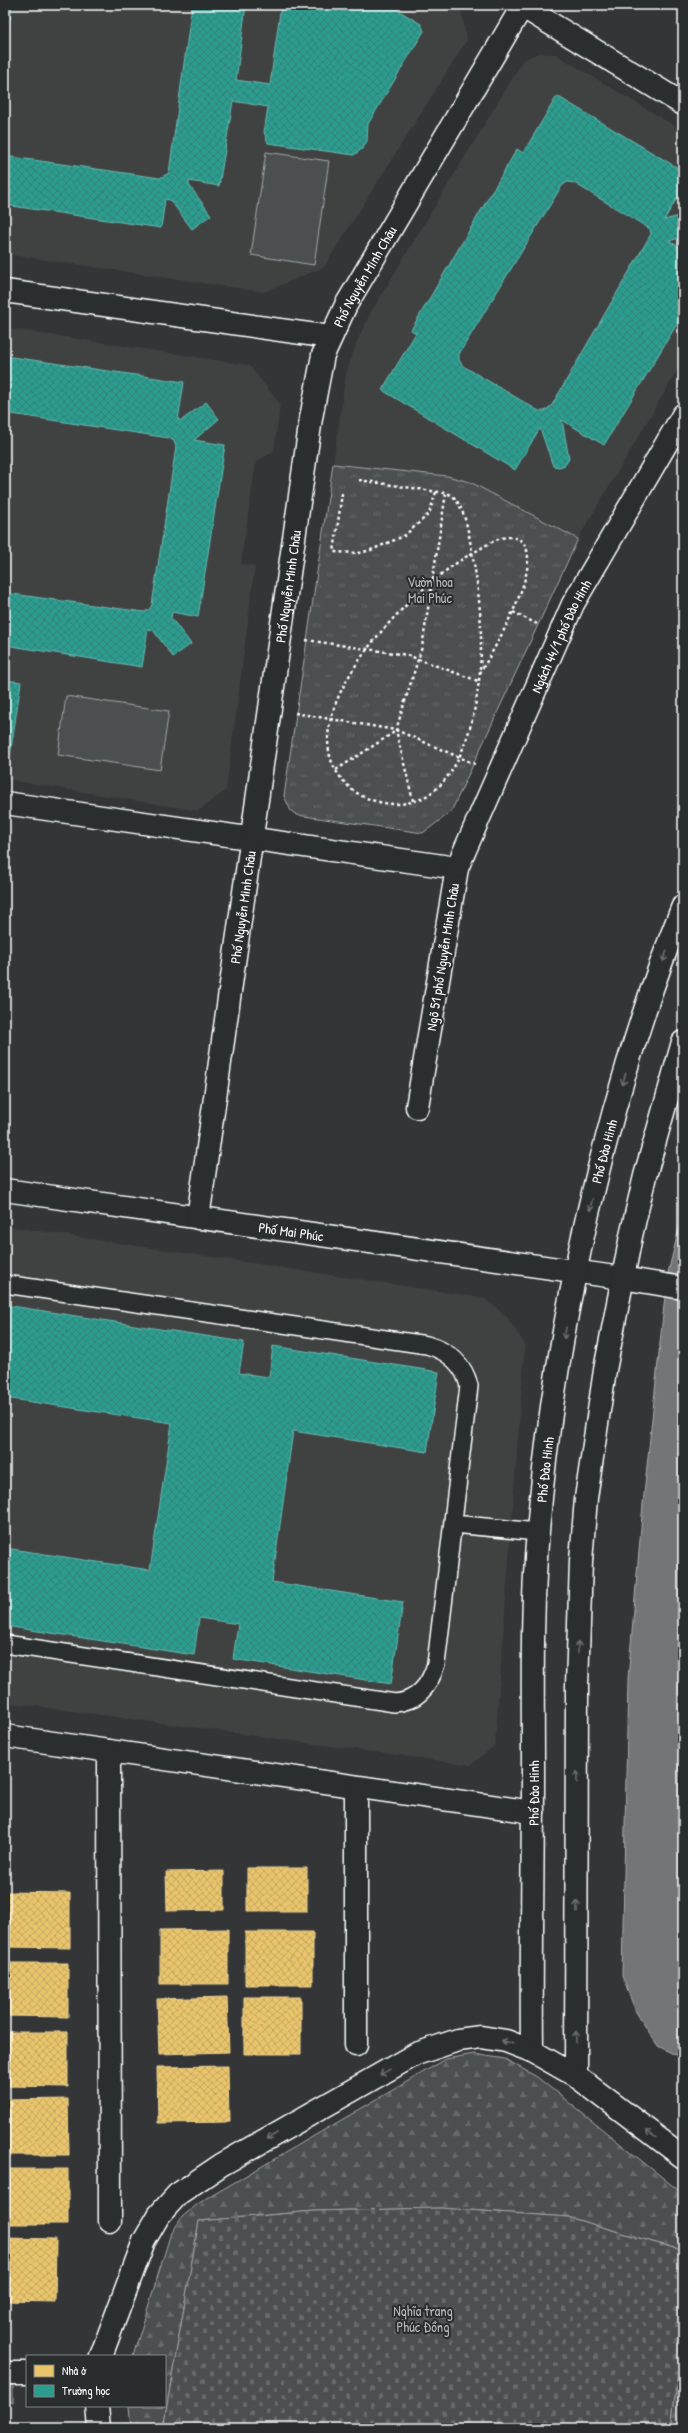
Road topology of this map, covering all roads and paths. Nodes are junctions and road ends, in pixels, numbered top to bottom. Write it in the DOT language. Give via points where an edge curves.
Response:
graph roads {
  1 [pos="522,6"];
  2 [pos="683,104"];
  3 [pos="5,291"];
  4 [pos="330,338"];
  5 [pos="683,415"];
  6 [pos="359,480"];
  7 [pos="436,492"];
  8 [pos="342,493"];
  9 [pos="446,493"];
  10 [pos="472,552"];
  11 [pos="432,580"];
  12 [pos="512,612"];
  13 [pos="539,626"];
  14 [pos="305,640"];
  15 [pos="369,648"];
  16 [pos="419,658"];
  17 [pos="480,673"];
  18 [pos="478,681"];
  19 [pos="294,713"];
  20 [pos="331,719"];
  21 [pos="396,730"];
  22 [pos="460,757"];
  23 [pos="479,766"];
  24 [pos="336,770"];
  25 [pos="413,801"];
  26 [pos="5,803"];
  27 [pos="252,839"];
  28 [pos="457,868"];
  29 [pos="683,906"];
  30 [pos="683,1042"];
  31 [pos="417,1107"];
  32 [pos="5,1190"];
  33 [pos="198,1218"];
  34 [pos="577,1273"];
  35 [pos="622,1278"];
  36 [pos="5,1284"];
  37 [pos="683,1288"];
  38 [pos="453,1524"];
  39 [pos="538,1532"];
  40 [pos="5,1644"];
  41 [pos="5,1736"];
  42 [pos="109,1751"];
  43 [pos="356,1787"];
  44 [pos="533,1812"];
  45 [pos="356,2045"];
  46 [pos="532,2051"];
  47 [pos="576,2076"];
  48 [pos="683,2156"];
  49 [pos="110,2221"];
  50 [pos="101,2355"];
  51 [pos="5,2373"];
  52 [pos="26,2373"];
  53 [pos="97,2407"];
  54 [pos="99,2428"];
  1 -- 2 [label="street"];
  1 -- 4 [label="street, Phố Nguyễn Minh Châu" via="346,305"];
  3 -- 4 [label="street"];
  4 -- 27 [label="street, Phố Nguyễn Minh Châu" via="316,384"];
  5 -- 28 [label="street, Ngách 44/1 phố Đào Hinh" via="572,604"];
  6 -- 7 [label="path"];
  7 -- 8 [label="path" via="429,514 414,529 383,547 359,553 334,552"];
  7 -- 9 [label="path"];
  9 -- 10 [label="path" via="457,501"];
  9 -- 11 [label="path"];
  10 -- 11 [label="path"];
  10 -- 12 [label="path" via="505,537 520,540 525,547 529,562"];
  10 -- 17 [label="path" via="481,614"];
  11 -- 15 [label="path" via="396,614"];
  11 -- 16 [label="path"];
  12 -- 13 [label="path"];
  12 -- 17 [label="path"];
  14 -- 15 [label="path"];
  15 -- 16 [label="path"];
  15 -- 20 [label="path" via="348,680"];
  16 -- 18 [label="path"];
  16 -- 21 [label="path"];
  17 -- 18 [label="path"];
  18 -- 22 [label="path" via="470,724"];
  19 -- 20 [label="path"];
  20 -- 21 [label="path"];
  20 -- 24 [label="path" via="327,742"];
  21 -- 22 [label="path"];
  21 -- 24 [label="path"];
  21 -- 25 [label="path"];
  22 -- 23 [label="path"];
  22 -- 25 [label="path" via="438,789"];
  24 -- 25 [label="path" via="347,787 363,797 389,804"];
  26 -- 27 [label="street, Ngõ 51 phố Nguyễn Minh Châu"];
  27 -- 28 [label="street, Ngõ 51 phố Nguyễn Minh Châu"];
  27 -- 33 [label="street, Phố Nguyễn Minh Châu"];
  28 -- 31 [label="street, Ngõ 51 phố Nguyễn Minh Châu"];
  29 -- 34 [label="street, Phố Đào Hinh, one-way" via="617,1102 600,1165"];
  30 -- 35 [label="street" via="645,1176"];
  32 -- 33 [label="street, Phố Mai Phúc"];
  33 -- 34 [label="street, Phố Mai Phúc"];
  34 -- 35 [label="street, Phố Mai Phúc"];
  34 -- 39 [label="street, Phố Đào Hinh, one-way" via="550,1422"];
  35 -- 37 [label="street, Phố Mai Phúc"];
  47 -- 35 [label="street, one-way" via="577,1686 581,1561 594,1434"];
  36 -- 38 [label="lane" via="427,1345 440,1349 449,1354 462,1368 469,1386"];
  38 -- 39 [label="lane"];
  38 -- 40 [label="lane" via="433,1674 421,1692 402,1702 395,1703"];
  39 -- 44 [label="street, Phố Đào Hinh" via="534,1615"];
  41 -- 42 [label="street"];
  42 -- 43 [label="street"];
  42 -- 49 [label="street"];
  43 -- 44 [label="street"];
  43 -- 45 [label="street"];
  44 -- 46 [label="street, Phố Đào Hinh"];
  46 -- 47 [label="street"];
  46 -- 50 [label="street, one-way" via="506,2041 481,2037 458,2040 416,2054 198,2179 178,2194 159,2215 144,2241"];
  48 -- 47 [label="street, one-way"];
  51 -- 52 [label="street"];
  53 -- 54 [label="street"];
}
